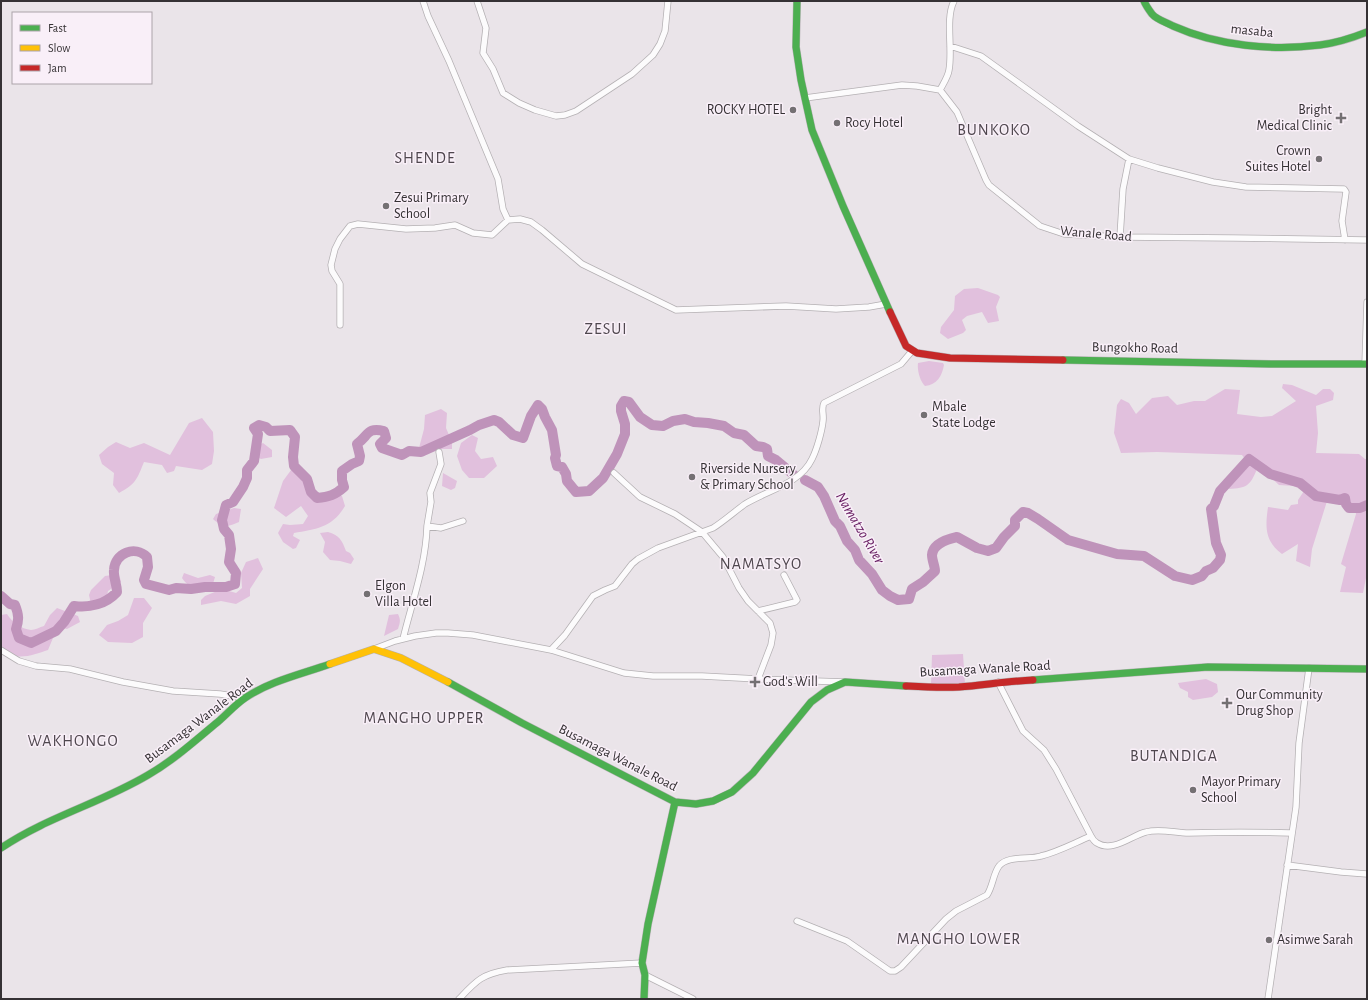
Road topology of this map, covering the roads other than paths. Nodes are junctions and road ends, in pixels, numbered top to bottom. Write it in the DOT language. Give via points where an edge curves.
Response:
graph roads {
  1 [pos="423,1"];
  2 [pos="477,1"];
  3 [pos="668,1"];
  4 [pos="797,1"];
  5 [pos="954,1"];
  6 [pos="1144,1"];
  7 [pos="1367,32"];
  8 [pos="950,46"];
  9 [pos="940,90"];
  10 [pos="805,98"];
  11 [pos="1129,159"];
  12 [pos="508,220"];
  13 [pos="1120,237"];
  14 [pos="1345,240"];
  15 [pos="1367,240"];
  16 [pos="1367,302"];
  17 [pos="886,304"];
  18 [pos="340,325"];
  19 [pos="912,351"];
  20 [pos="1366,364"];
  21 [pos="439,452"];
  22 [pos="614,474"];
  23 [pos="462,521"];
  24 [pos="427,526"];
  25 [pos="702,532"];
  26 [pos="784,575"];
  27 [pos="758,611"];
  28 [pos="403,639"];
  29 [pos="374,649"];
  30 [pos="1,650"];
  31 [pos="551,650"];
  32 [pos="1309,668"];
  33 [pos="1367,669"];
  34 [pos="758,679"];
  35 [pos="845,682"];
  36 [pos="998,682"];
  37 [pos="245,698"];
  38 [pos="675,802"];
  39 [pos="1291,833"];
  40 [pos="1091,836"];
  41 [pos="1,848"];
  42 [pos="1287,865"];
  43 [pos="1367,874"];
  44 [pos="797,921"];
  45 [pos="642,963"];
  46 [pos="645,975"];
  47 [pos="459,999"];
  48 [pos="644,999"];
  49 [pos="693,999"];
  50 [pos="1268,999"];
  1 -- 12 [label="street" via="498,179 503,209"];
  2 -- 3 [label="street" via="486,28 483,52 503,93 535,110 556,116 576,111 632,74 653,55 665,31"];
  4 -- 10 [label="street" via="795,39"];
  5 -- 8 [label="street" via="951,10"];
  6 -- 7 [label="street, masaba" via="1160,20 1206,38 1229,42 1282,47 1320,45"];
  8 -- 9 [label="street" via="949,72"];
  8 -- 11 [label="street" via="981,56 1078,126"];
  9 -- 10 [label="street" via="902,85"];
  9 -- 13 [label="street, Wanale Road" via="954,107 986,180 996,191 1040,226 1064,234"];
  10 -- 17 [label="street" via="815,140"];
  11 -- 13 [label="street" via="1123,188"];
  11 -- 14 [label="street" via="1188,176 1233,185 1344,189 1346,192 1342,221"];
  12 -- 17 [label="street" via="520,219 531,222 582,264 676,310 762,306 840,309"];
  12 -- 18 [label="street" via="492,235 473,233 455,225 406,230 358,224 350,226 335,249 331,264 340,284"];
  13 -- 14 [label="street, Wanale Road"];
  14 -- 15 [label="street, Wanale Road"];
  16 -- 20 [label="street"];
  17 -- 19 [label="street, Bungokho Road" via="906,346"];
  19 -- 20 [label="street, Bungokho Road" via="931,356 992,360"];
  19 -- 25 [label="street" via="901,364 824,403 823,422 815,452 811,461 794,480 760,496 722,522"];
  21 -- 24 [label="street" via="441,464 430,493"];
  22 -- 25 [label="street" via="640,497 676,514"];
  23 -- 24 [label="street" via="442,528"];
  24 -- 28 [label="street" via="419,576"];
  25 -- 27 [label="street" via="723,557 748,602"];
  25 -- 31 [label="street" via="658,548 638,559 615,586 594,596"];
  26 -- 27 [label="street" via="797,600"];
  27 -- 34 [label="street" via="770,623 773,633"];
  28 -- 29 [label="street"];
  28 -- 31 [label="street" via="425,634 448,633 473,635"];
  29 -- 37 [label="street, Busamaga Wanale Road" via="283,680"];
  29 -- 38 [label="street, Busamaga Wanale Road" via="401,658"];
  30 -- 37 [label="street" via="19,661 36,666 70,669 173,691"];
  31 -- 34 [label="street" via="624,673"];
  32 -- 33 [label="street, Busamaga Wanale Road"];
  32 -- 36 [label="street, Busamaga Wanale Road" via="1208,667"];
  32 -- 39 [label="street" via="1299,743 1296,806"];
  34 -- 35 [label="street"];
  35 -- 36 [label="street, Busamaga Wanale Road" via="934,688"];
  35 -- 38 [label="street, Busamaga Wanale Road" via="827,690 811,702 753,773 732,792 713,801 696,804"];
  36 -- 40 [label="street" via="1023,731 1044,750 1056,769"];
  37 -- 41 [label="street, Busamaga Wanale Road" via="174,759 147,776 42,824"];
  38 -- 45 [label="street"];
  39 -- 40 [label="street" via="1188,833 1157,830 1108,846 1096,843"];
  39 -- 42 [label="street"];
  40 -- 44 [label="street" via="1040,857 1004,862 999,866 987,895 951,915 896,971 890,972 847,941"];
  42 -- 43 [label="street"];
  42 -- 50 [label="street"];
  45 -- 46 [label="street"];
  45 -- 47 [label="street" via="494,972 472,984"];
  46 -- 48 [label="street"];
  46 -- 49 [label="street"];
}
